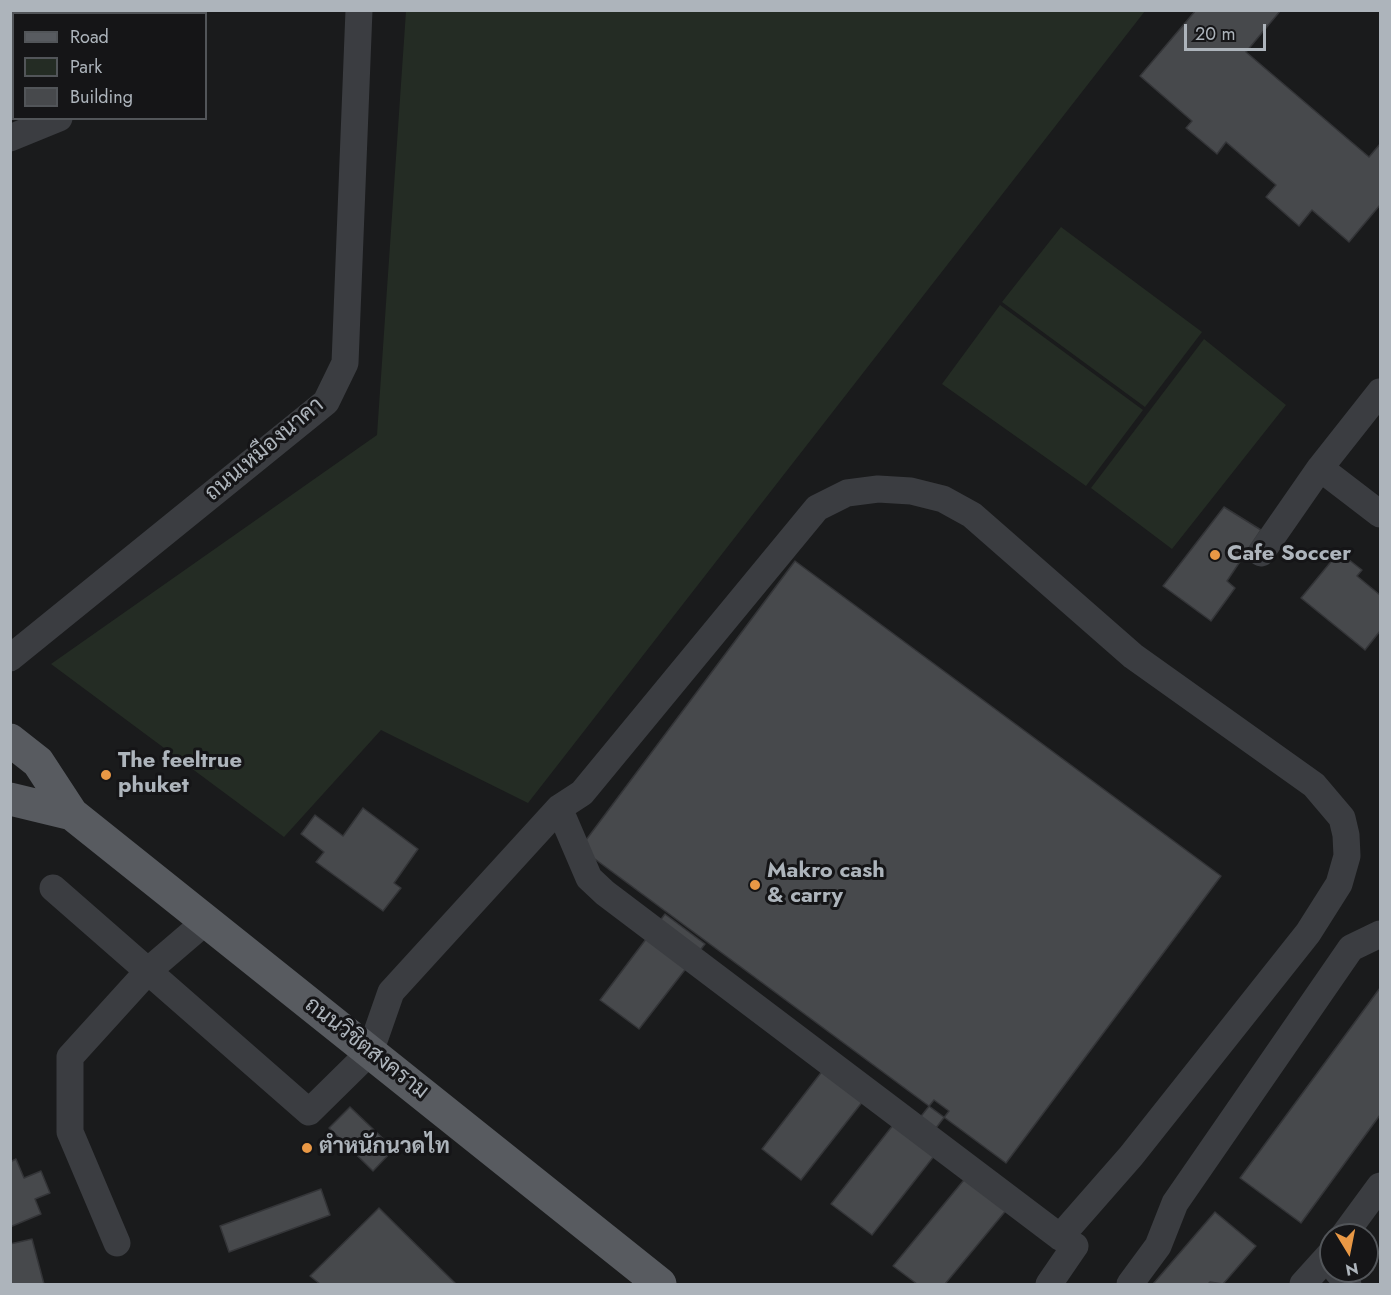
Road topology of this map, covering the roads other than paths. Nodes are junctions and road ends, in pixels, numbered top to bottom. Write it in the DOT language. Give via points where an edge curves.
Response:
graph roads {
  1 [pos="359,10"];
  2 [pos="53,120"];
  3 [pos="11,135"];
  4 [pos="1380,392"];
  5 [pos="1320,468"];
  6 [pos="1380,514"];
  7 [pos="1261,553"];
  8 [pos="10,658"];
  9 [pos="10,741"];
  10 [pos="10,799"];
  11 [pos="560,808"];
  12 [pos="72,814"];
  13 [pos="53,888"];
  14 [pos="205,922"];
  15 [pos="1380,934"];
  16 [pos="149,970"];
  17 [pos="370,1052"];
  18 [pos="1380,1186"];
  19 [pos="1353,1223"];
  20 [pos="1060,1237"];
  21 [pos="117,1243"];
  22 [pos="1319,1272"];
  23 [pos="660,1284"];
  24 [pos="1049,1284"];
  25 [pos="1130,1284"];
  26 [pos="1304,1284"];
  1 -- 8 [label="street, ถนนเหมืองนาคา" via="345,363 326,402"];
  2 -- 3 [label="street"];
  4 -- 5 [label="street"];
  5 -- 6 [label="street"];
  5 -- 7 [label="street"];
  9 -- 12 [label="main road, ถนนวิชิตสงคราม" via="38,762"];
  10 -- 12 [label="main road, ถนนวิชิตสงคราม"];
  11 -- 17 [label="street" via="391,992"];
  11 -- 20 [label="street" via="589,878 605,893"];
  11 -- 20 [label="street" via="582,793 818,508 847,493 878,489 911,491 943,499 972,515 1133,656 1314,785 1342,818 1347,856 1339,884 1308,933 1131,1156"];
  12 -- 14 [label="main road, ถนนวิชิตสงคราม"];
  13 -- 16 [label="street"];
  14 -- 16 [label="street"];
  14 -- 17 [label="main road, ถนนวิชิตสงคราม"];
  15 -- 25 [label="street" via="1352,948 1174,1203 1158,1246"];
  16 -- 17 [label="street" via="309,1112"];
  16 -- 21 [label="street" via="70,1057 70,1132"];
  17 -- 23 [label="main road, ถนนวิชิตสงคราม"];
  18 -- 19 [label="street"];
  20 -- 24 [label="street" via="1076,1246"];
  22 -- 26 [label="street"];
}
